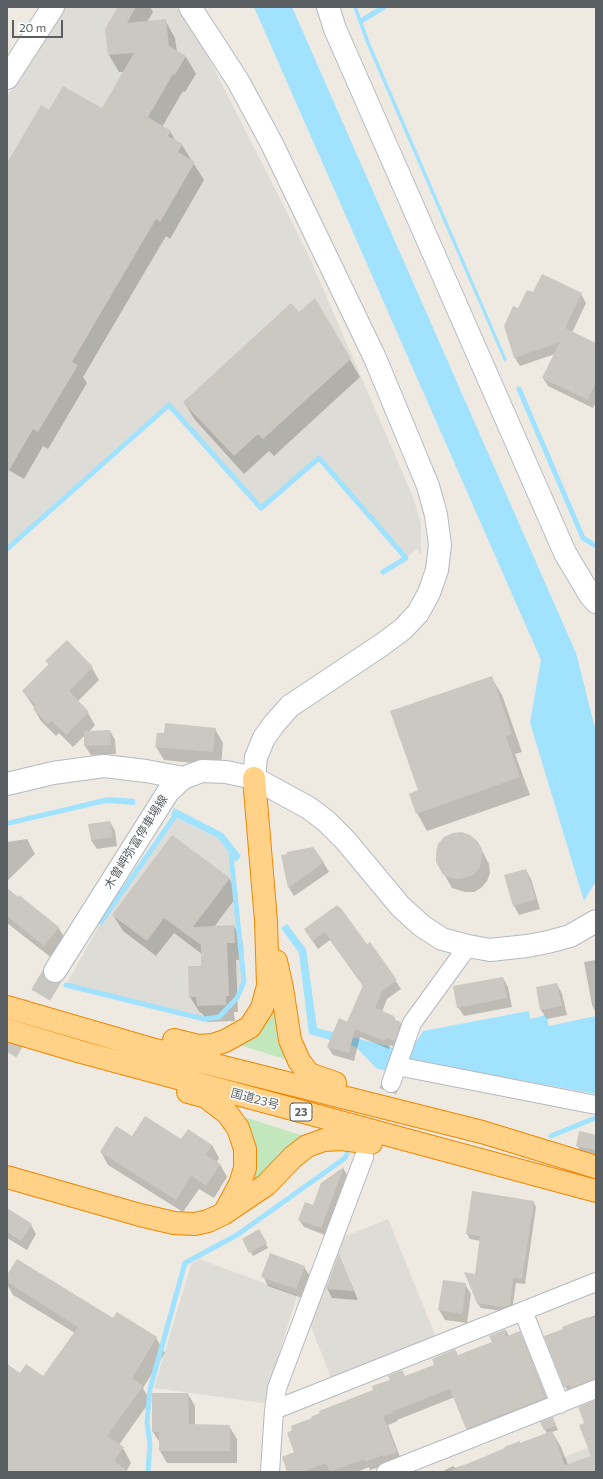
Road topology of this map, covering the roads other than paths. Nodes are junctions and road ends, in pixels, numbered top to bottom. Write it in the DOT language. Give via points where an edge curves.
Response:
graph roads {
  1 [pos="54,7"];
  2 [pos="190,7"];
  3 [pos="328,7"];
  4 [pos="7,78"];
  5 [pos="596,602"];
  6 [pos="183,778"];
  7 [pos="254,778"];
  8 [pos="7,784"];
  9 [pos="266,921"];
  10 [pos="596,921"];
  11 [pos="468,946"];
  12 [pos="55,971"];
  13 [pos="7,1007"];
  14 [pos="48,1019"];
  15 [pos="7,1030"];
  16 [pos="81,1052"];
  17 [pos="398,1064"];
  18 [pos="391,1083"];
  19 [pos="596,1105"];
  20 [pos="482,1132"];
  21 [pos="364,1157"];
  22 [pos="477,1159"];
  23 [pos="596,1167"];
  24 [pos="7,1177"];
  25 [pos="596,1191"];
  26 [pos="223,1214"];
  27 [pos="596,1282"];
  28 [pos="523,1311"];
  29 [pos="596,1389"];
  30 [pos="560,1404"];
  31 [pos="274,1410"];
  32 [pos="270,1472"];
  33 [pos="386,1472"];
  1 -- 4 [label="street"];
  2 -- 7 [label="street" via="238,81 272,144 375,358 428,486 436,515 440,545 431,587 418,613 388,640 290,706 264,738 256,757"];
  3 -- 5 [label="street" via="335,29 565,553"];
  6 -- 7 [label="street, 木曽岬弥富停車場線" via="202,771 226,772"];
  6 -- 8 [label="street" via="104,766 53,773"];
  6 -- 12 [label="street, 木曽岬弥富停車場線" via="156,808"];
  7 -- 9 [label="highway, 23"];
  7 -- 11 [label="street, 木曽岬弥富停車場線" via="326,821 400,906 422,926 442,939"];
  9 -- 14 [label="highway, 23" via="268,986 262,1008 250,1027 225,1041 198,1046 112,1025"];
  9 -- 20 [label="highway, 23" via="282,988 290,1040 299,1061 309,1074"];
  10 -- 11 [label="street, 木曽岬弥富停車場線" via="570,936 548,942 490,950"];
  11 -- 17 [label="street" via="412,1023"];
  13 -- 14 [label="highway, 国道23号 / 23"];
  14 -- 20 [label="highway, 国道23号 / 23" via="155,1050"];
  15 -- 16 [label="highway, 国道23号 / 23"];
  16 -- 22 [label="highway, 国道23号 / 23"];
  16 -- 26 [label="highway, 23" via="138,1077 206,1098 227,1113 238,1128 245,1149 245,1168 240,1184"];
  17 -- 18 [label="street"];
  17 -- 19 [label="street"];
  20 -- 23 [label="highway, 国道23号 / 23"];
  21 -- 31 [label="street" via="277,1388"];
  22 -- 25 [label="highway, 国道23号 / 23"];
  22 -- 26 [label="highway, 23" via="342,1139 324,1140 307,1146 266,1185"];
  24 -- 26 [label="highway, 23" via="174,1223 208,1222"];
  27 -- 28 [label="street"];
  28 -- 30 [label="street"];
  28 -- 31 [label="street"];
  29 -- 30 [label="street"];
  30 -- 33 [label="street"];
  31 -- 32 [label="street"];
}
